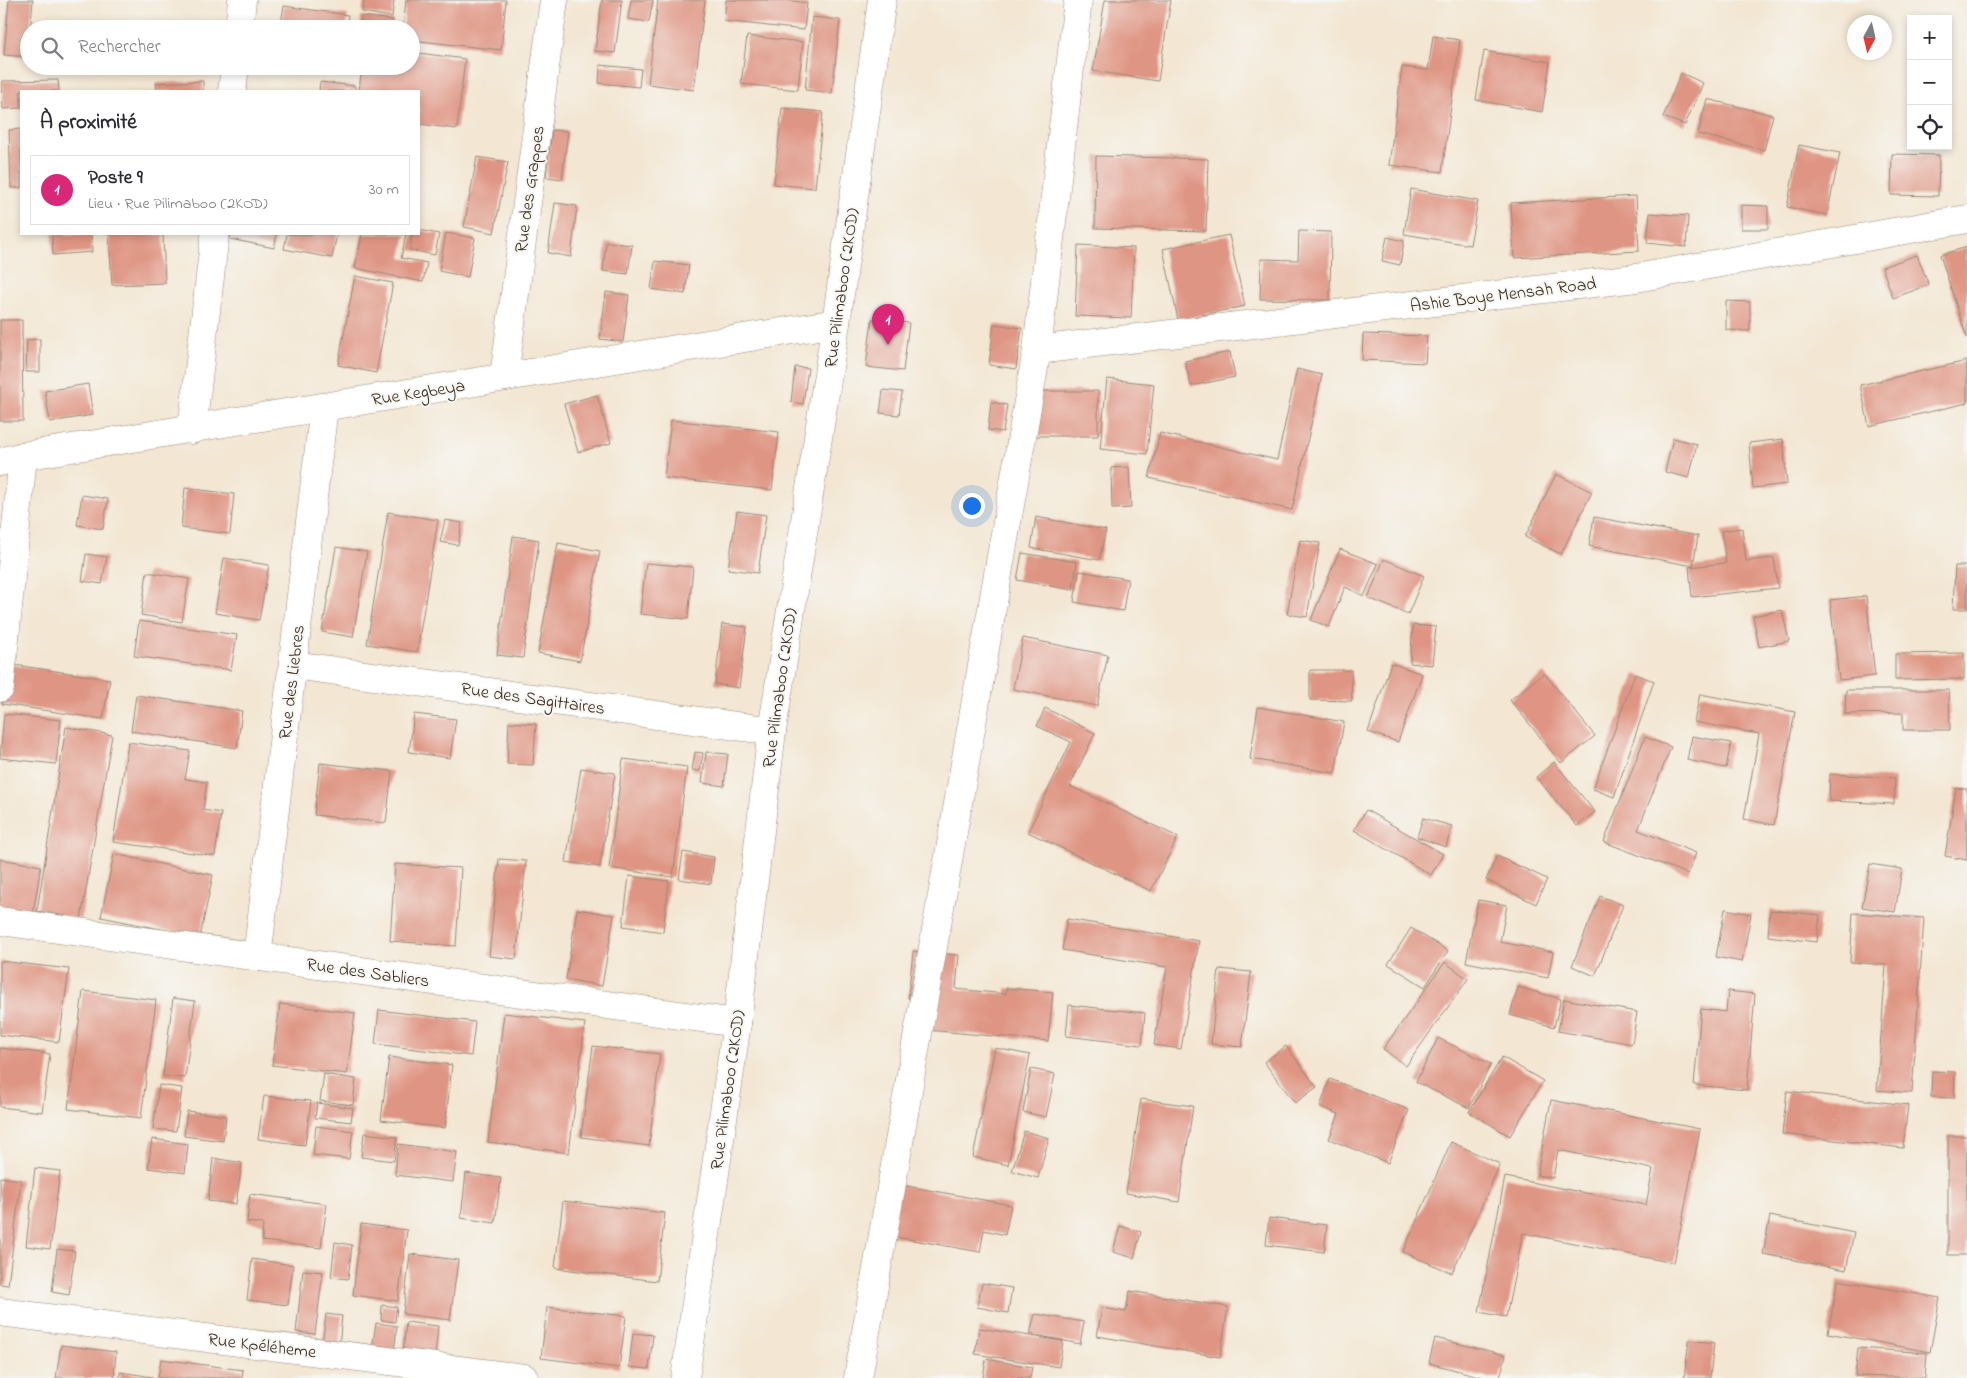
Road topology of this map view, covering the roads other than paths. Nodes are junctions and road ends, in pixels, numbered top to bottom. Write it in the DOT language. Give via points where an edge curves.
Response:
graph roads {
  1 [pos="242,0"];
  2 [pos="554,0"];
  3 [pos="882,0"];
  4 [pos="1078,0"];
  5 [pos="240,20"];
  6 [pos="234,75"];
  7 [pos="232,90"];
  8 [pos="1967,219"];
  9 [pos="215,235"];
  10 [pos="836,324"];
  11 [pos="1037,350"];
  12 [pos="504,377"];
  13 [pos="324,407"];
  14 [pos="192,430"];
  15 [pos="12,459"];
  16 [pos="293,665"];
  17 [pos="0,688"];
  18 [pos="772,731"];
  19 [pos="0,921"];
  20 [pos="257,957"];
  21 [pos="737,1023"];
  22 [pos="0,1312"];
  23 [pos="524,1378"];
  24 [pos="685,1378"];
  25 [pos="858,1378"];
  1 -- 5 [label="street"];
  2 -- 12 [label="street, Rue des Grappes"];
  3 -- 10 [label="street, Rue Pilimaboo (2KOD)"];
  4 -- 11 [label="street"];
  6 -- 7 [label="street"];
  8 -- 11 [label="street, Ashie Boye Mensah Road" via="1636,278"];
  9 -- 14 [label="street"];
  10 -- 12 [label="street, Rue Kegbeya"];
  10 -- 18 [label="street, Rue Pilimaboo (2KOD)"];
  11 -- 25 [label="street"];
  12 -- 13 [label="street, Rue Kegbeya"];
  13 -- 14 [label="street, Rue Kegbeya"];
  13 -- 16 [label="street, Rue des Liebres"];
  14 -- 15 [label="street, Rue Kegbeya"];
  15 -- 17 [label="street"];
  16 -- 18 [label="street, Rue des Sagittaires"];
  16 -- 20 [label="street, Rue des Liebres"];
  18 -- 21 [label="street, Rue Pilimaboo (2KOD)"];
  19 -- 20 [label="street, Rue des Sabliers"];
  20 -- 21 [label="street, Rue des Sabliers"];
  21 -- 24 [label="street, Rue Pilimaboo (2KOD)"];
  22 -- 23 [label="street, Rue Kpéléheme"];
}
